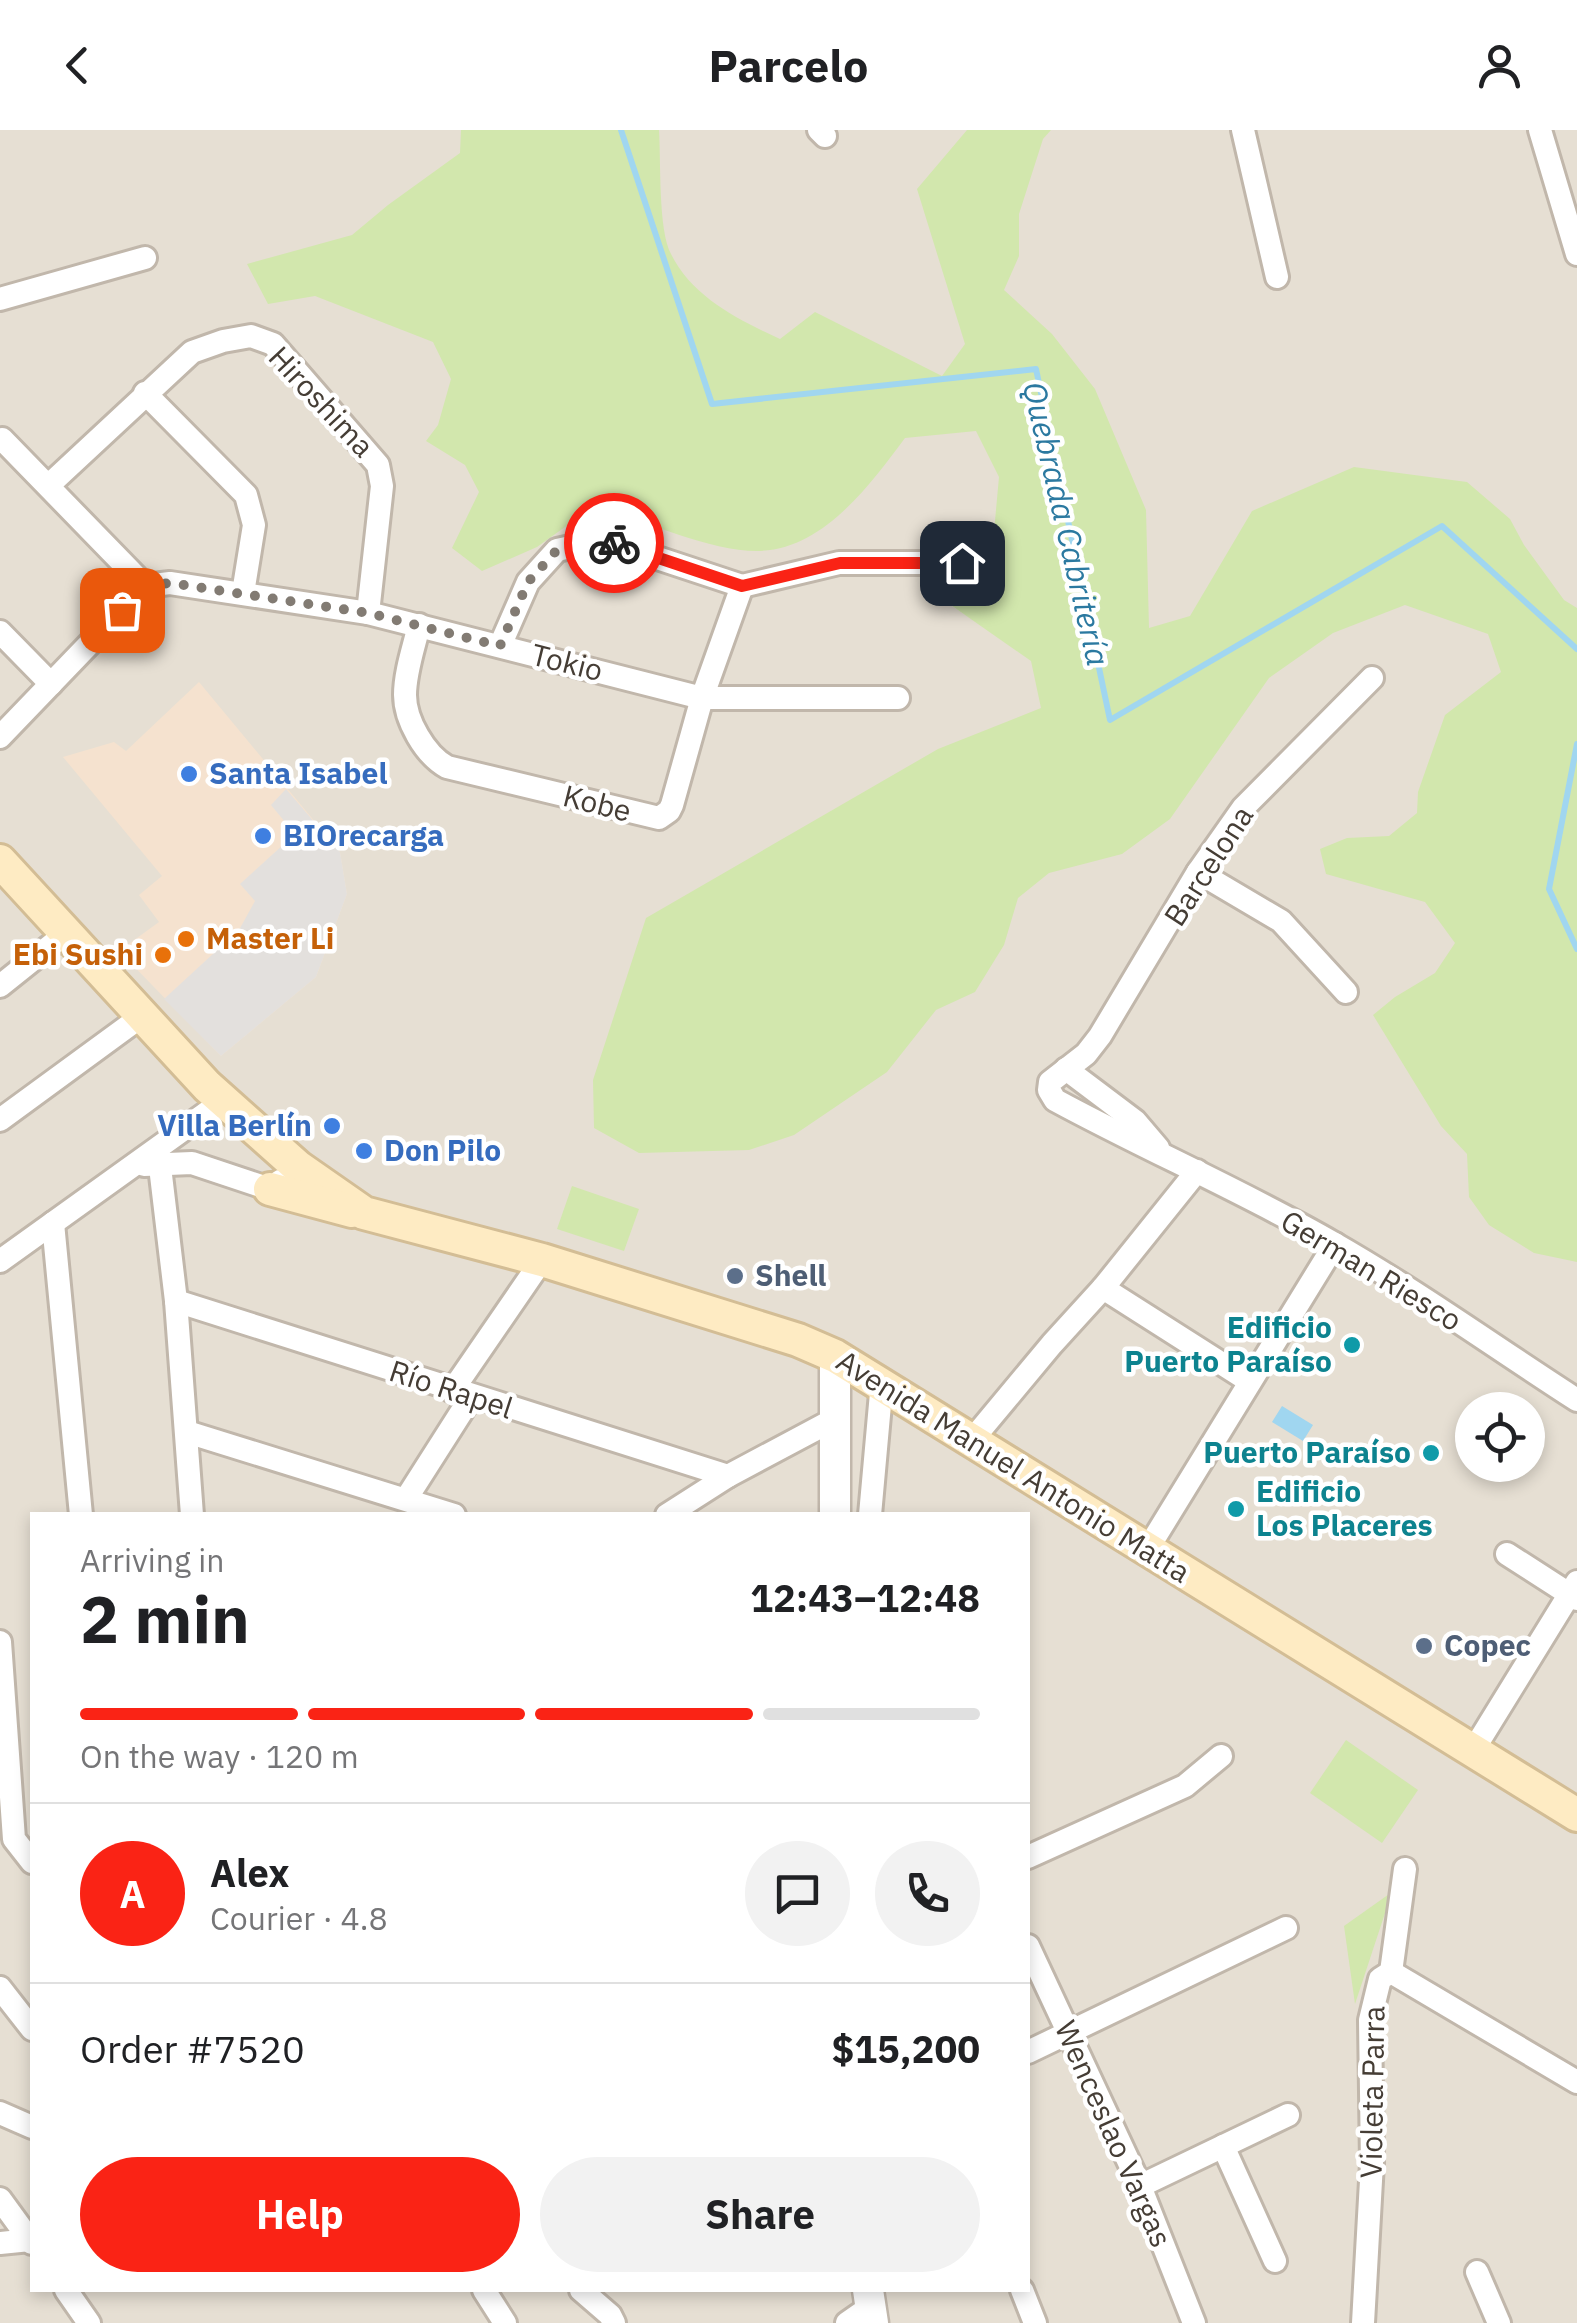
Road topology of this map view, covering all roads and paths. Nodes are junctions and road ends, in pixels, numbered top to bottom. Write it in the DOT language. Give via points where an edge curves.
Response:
graph roads {
  1 [pos="1242,130"];
  2 [pos="1540,130"];
  3 [pos="1577,254"];
  4 [pos="145,258"];
  5 [pos="1276,277"];
  6 [pos="0,300"];
  7 [pos="145,393"];
  8 [pos="1,437"];
  9 [pos="48,485"];
  10 [pos="962,563"];
  11 [pos="146,586"];
  12 [pos="742,586"];
  13 [pos="244,593"];
  14 [pos="368,613"];
  15 [pos="419,625"];
  16 [pos="0,632"];
  17 [pos="500,646"];
  18 [pos="1372,678"];
  19 [pos="52,684"];
  20 [pos="702,698"];
  21 [pos="898,698"];
  22 [pos="0,736"];
  23 [pos="0,860"];
  24 [pos="1198,872"];
  25 [pos="65,934"];
  26 [pos="0,986"];
  27 [pos="1346,992"];
  28 [pos="142,1016"];
  29 [pos="1066,1069"];
  30 [pos="223,1101"];
  31 [pos="0,1120"];
  32 [pos="191,1127"];
  33 [pos="159,1157"];
  34 [pos="192,1163"];
  35 [pos="298,1167"];
  36 [pos="1197,1171"];
  37 [pos="270,1189"];
  38 [pos="364,1213"];
  39 [pos="53,1223"];
  40 [pos="1335,1244"];
  41 [pos="542,1260"];
  42 [pos="0,1261"];
  43 [pos="1103,1288"];
  44 [pos="176,1301"];
  45 [pos="835,1356"];
  46 [pos="1249,1381"];
  47 [pos="882,1382"];
  48 [pos="462,1394"];
  49 [pos="1577,1400"];
  50 [pos="835,1419"];
  51 [pos="187,1432"];
  52 [pos="972,1440"];
  53 [pos="728,1476"];
  54 [pos="406,1499"];
  55 [pos="81,1512"];
  56 [pos="192,1512"];
  57 [pos="445,1512"];
  58 [pos="671,1512"];
  59 [pos="835,1512"];
  60 [pos="870,1512"];
  61 [pos="1147,1550"];
  62 [pos="1507,1554"];
  63 [pos="1575,1592"];
  64 [pos="0,1642"];
  65 [pos="1474,1750"];
  66 [pos="1220,1756"];
  67 [pos="1577,1816"];
  68 [pos="16,1838"];
  69 [pos="1030,1856"];
  70 [pos="30,1859"];
  71 [pos="1405,1869"];
  72 [pos="1286,1928"];
  73 [pos="1030,1950"];
  74 [pos="1390,1972"];
  75 [pos="0,1988"];
  76 [pos="30,2026"];
  77 [pos="1068,2032"];
  78 [pos="1030,2051"];
  79 [pos="1577,2082"];
  80 [pos="0,2113"];
  81 [pos="1288,2116"];
  82 [pos="30,2126"];
  83 [pos="1223,2146"];
  84 [pos="1140,2186"];
  85 [pos="0,2199"];
  86 [pos="30,2239"];
  87 [pos="30,2242"];
  88 [pos="0,2243"];
  89 [pos="1275,2261"];
  90 [pos="1477,2272"];
  91 [pos="67,2292"];
  92 [pos="485,2292"];
  93 [pos="583,2292"];
  94 [pos="1023,2292"];
  95 [pos="89,2323"];
  96 [pos="506,2323"];
  97 [pos="614,2323"];
  98 [pos="1035,2323"];
  99 [pos="1194,2323"];
  100 [pos="1363,2323"];
  101 [pos="1499,2323"];
  1 -- 5 [label="street"];
  2 -- 3 [label="street"];
  4 -- 6 [label="street"];
  7 -- 9 [label="street, Hiroshima"];
  7 -- 13 [label="street" via="246,495 254,525"];
  7 -- 14 [label="street, Hiroshima" via="192,352 252,336 273,344 378,464 382,486"];
  8 -- 9 [label="street"];
  9 -- 11 [label="street"];
  10 -- 12 [label="street" via="840,563"];
  11 -- 13 [label="street, Tokio"];
  11 -- 19 [label="street"];
  12 -- 17 [label="street" via="602,540 557,550 528,582"];
  12 -- 20 [label="street, Kobe"];
  13 -- 14 [label="street, Tokio"];
  14 -- 15 [label="street, Tokio"];
  15 -- 17 [label="street, Tokio"];
  15 -- 20 [label="street, Kobe" via="405,703 430,755 447,766 664,816"];
  16 -- 19 [label="street"];
  17 -- 20 [label="street, Tokio"];
  18 -- 24 [label="street, Barcelona" via="1243,808"];
  19 -- 22 [label="street"];
  20 -- 21 [label="street, Tokio"];
  23 -- 25 [label="main road, Avenida Manuel Antonio Matta"];
  24 -- 27 [label="street" via="1281,922"];
  24 -- 29 [label="street, Barcelona" via="1100,1036"];
  25 -- 26 [label="street"];
  25 -- 28 [label="main road, Avenida Manuel Antonio Matta"];
  28 -- 30 [label="main road, Avenida Manuel Antonio Matta"];
  28 -- 31 [label="street"];
  29 -- 36 [label="street, German Riesco" via="1050,1082 1055,1100"];
  30 -- 32 [label="street"];
  30 -- 35 [label="main road, Avenida Manuel Antonio Matta"];
  32 -- 33 [label="street"];
  32 -- 34 [label="street" via="186,1145"];
  33 -- 34 [label="street"];
  33 -- 39 [label="street" via="136,1165"];
  33 -- 44 [label="street"];
  34 -- 37 [label="street"];
  35 -- 37 [label="street"];
  35 -- 38 [label="main road, Avenida Manuel Antonio Matta"];
  36 -- 40 [label="street, German Riesco"];
  36 -- 43 [label="street"];
  37 -- 38 [label="main road"];
  38 -- 41 [label="main road, Avenida Manuel Antonio Matta"];
  39 -- 42 [label="street"];
  39 -- 55 [label="street"];
  40 -- 46 [label="street"];
  40 -- 49 [label="street, German Riesco"];
  41 -- 45 [label="main road, Avenida Manuel Antonio Matta"];
  41 -- 48 [label="street"];
  43 -- 46 [label="street"];
  43 -- 52 [label="street"];
  44 -- 48 [label="street, Río Rapel"];
  44 -- 51 [label="street"];
  45 -- 47 [label="main road, Avenida Manuel Antonio Matta"];
  45 -- 50 [label="street"];
  46 -- 61 [label="street"];
  47 -- 52 [label="main road, Avenida Manuel Antonio Matta"];
  47 -- 60 [label="street"];
  48 -- 53 [label="street, Río Rapel"];
  48 -- 54 [label="street"];
  50 -- 53 [label="street"];
  50 -- 59 [label="street"];
  51 -- 54 [label="street"];
  51 -- 56 [label="street"];
  52 -- 61 [label="main road, Avenida Manuel Antonio Matta"];
  53 -- 58 [label="street"];
  54 -- 57 [label="street"];
  61 -- 65 [label="main road, Avenida Manuel Antonio Matta"];
  62 -- 63 [label="street"];
  63 -- 65 [label="street"];
  64 -- 68 [label="street"];
  65 -- 67 [label="main road, Avenida Manuel Antonio Matta"];
  66 -- 69 [label="street" via="1185,1786"];
  68 -- 70 [label="street"];
  71 -- 74 [label="street, Violeta Parra"];
  72 -- 77 [label="street"];
  73 -- 77 [label="street, Wenceslao Vargas"];
  74 -- 79 [label="street"];
  74 -- 100 [label="street, Violeta Parra" via="1380,1980 1370,2020 1372,2163"];
  75 -- 76 [label="street"];
  77 -- 78 [label="street"];
  77 -- 84 [label="street, Wenceslao Vargas"];
  80 -- 82 [label="street"];
  81 -- 83 [label="street"];
  83 -- 84 [label="street"];
  83 -- 89 [label="street"];
  84 -- 99 [label="street, Wenceslao Vargas"];
  85 -- 86 [label="street"];
  87 -- 88 [label="street"];
  90 -- 101 [label="street"];
  91 -- 95 [label="street"];
  92 -- 96 [label="street"];
  93 -- 97 [label="street"];
  94 -- 98 [label="street"];
}
